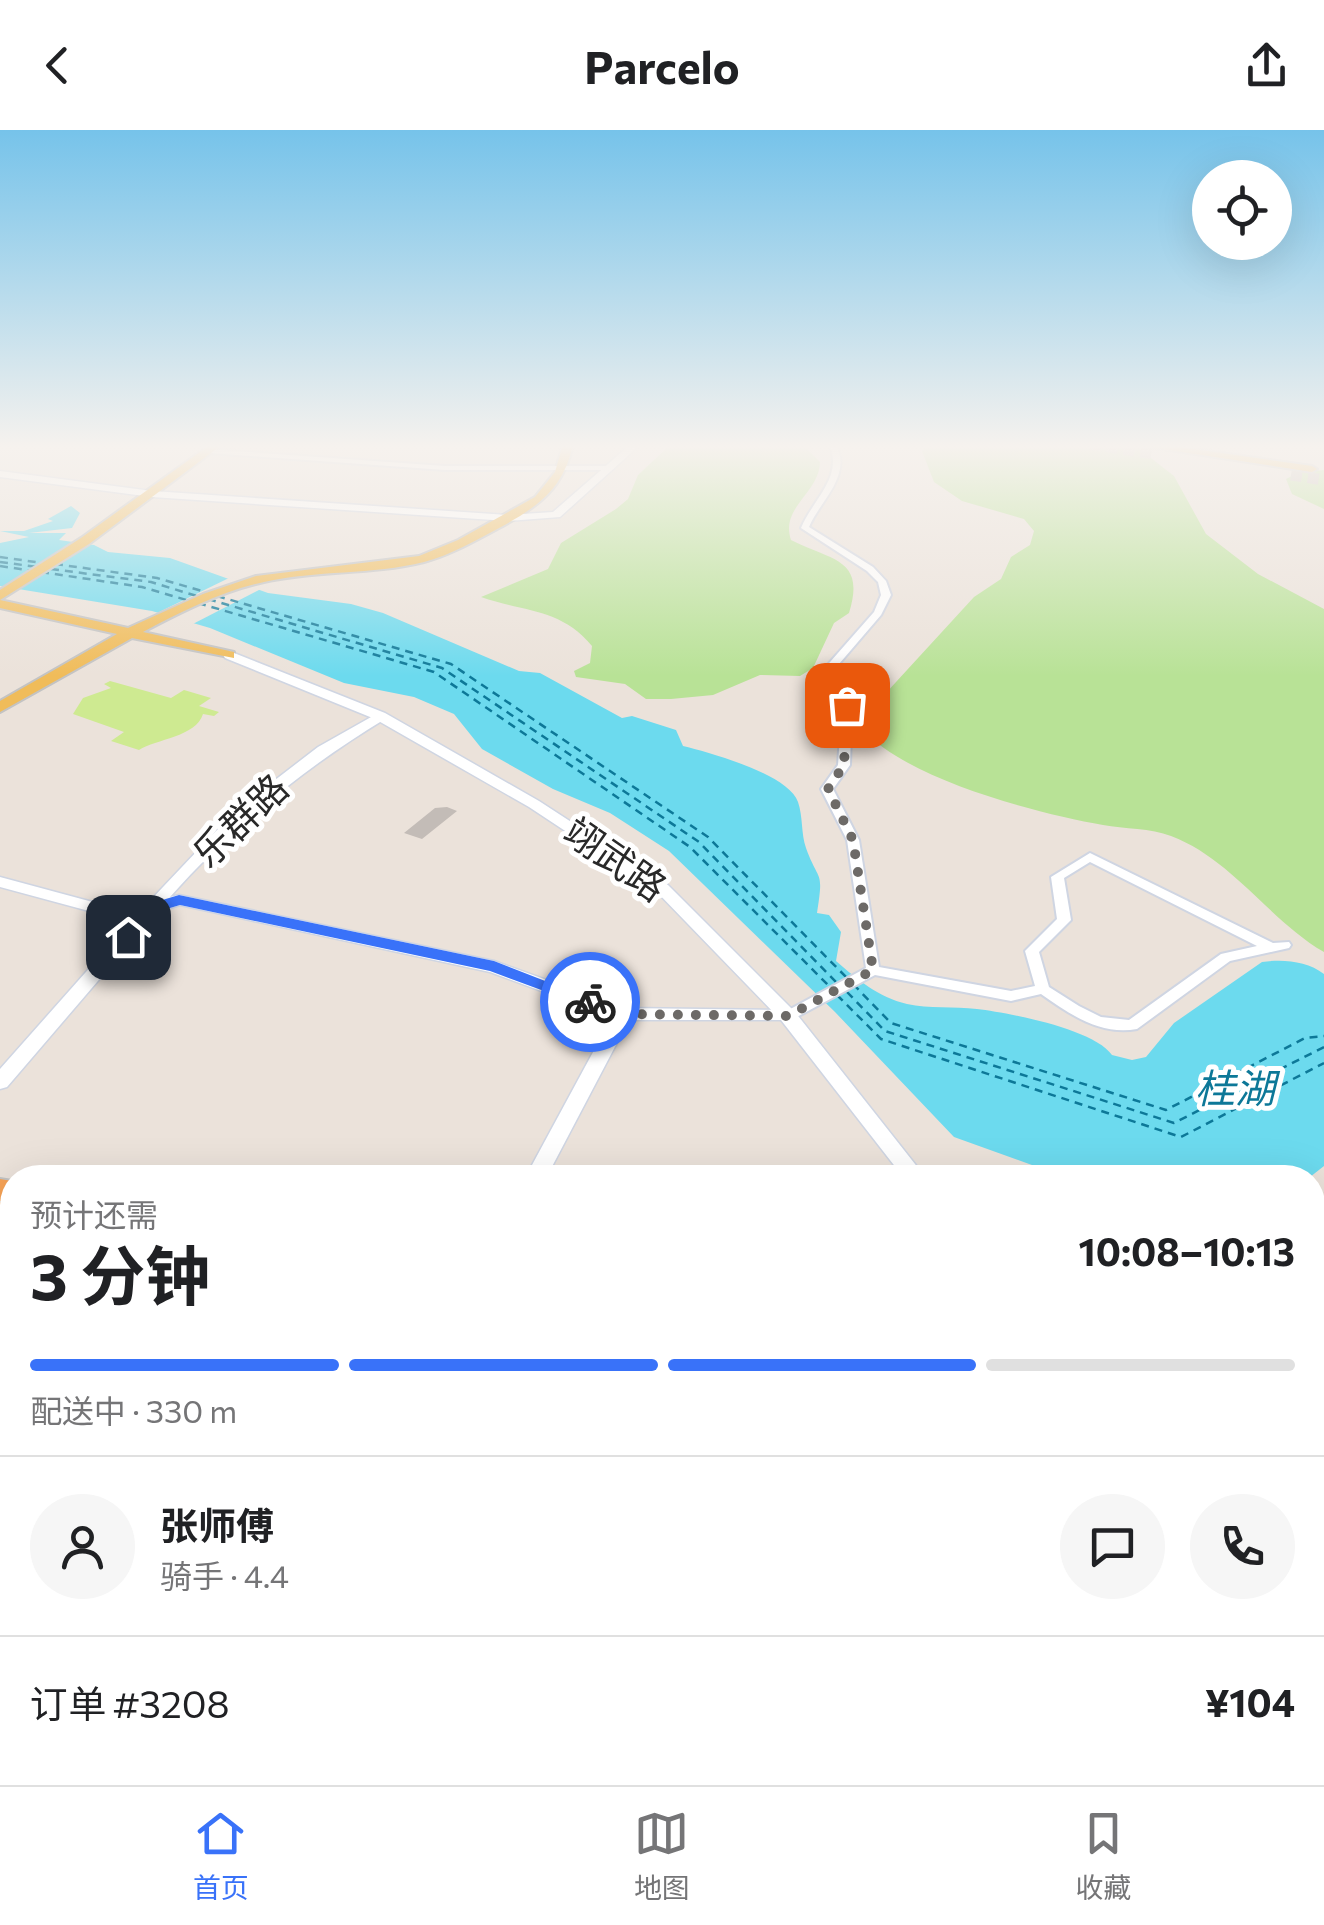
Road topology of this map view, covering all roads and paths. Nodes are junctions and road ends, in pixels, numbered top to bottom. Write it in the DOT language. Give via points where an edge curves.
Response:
graph roads {
  1 [pos="110,521"];
  2 [pos="502,521"];
  3 [pos="808,521"];
  4 [pos="2,597"];
  5 [pos="147,631"];
  6 [pos="228,655"];
  7 [pos="0,707"];
  8 [pos="0,715"];
  9 [pos="380,716"];
  10 [pos="0,882"];
  11 [pos="155,908"];
  12 [pos="873,970"];
  13 [pos="1043,990"];
  14 [pos="623,1014"];
  15 [pos="788,1016"];
  16 [pos="0,1082"];
  17 [pos="541,1165"];
  18 [pos="906,1165"];
  1 -- 4 [label="main road"];
  2 -- 5 [label="main road" via="432,556 256,582"];
  3 -- 12 [label="street" via="805,528 870,569 886,595 821,678 847,705 844,765 828,789 853,840"];
  4 -- 5 [label="main road, 翊武路"];
  5 -- 6 [label="main road, 翊武路"];
  5 -- 7 [label="main road"];
  5 -- 8 [label="main road"];
  6 -- 9 [label="street, 翊武路"];
  9 -- 11 [label="street, 乐群路" via="278,781"];
  9 -- 15 [label="street, 翊武路" via="534,804 662,888"];
  10 -- 11 [label="street" via="126,916"];
  11 -- 14 [label="street" via="179,900 494,966"];
  11 -- 16 [label="street, 乐群路"];
  12 -- 13 [label="street" via="1011,996"];
  12 -- 15 [label="street"];
  13 -- 13 [label="street" via="1080,1015 1113,1027 1132,1025 1226,957 1278,947 1090,857 1057,877 1064,920 1032,951"];
  14 -- 15 [label="street"];
  14 -- 17 [label="street"];
  15 -- 18 [label="street, 翊武路"];
}
